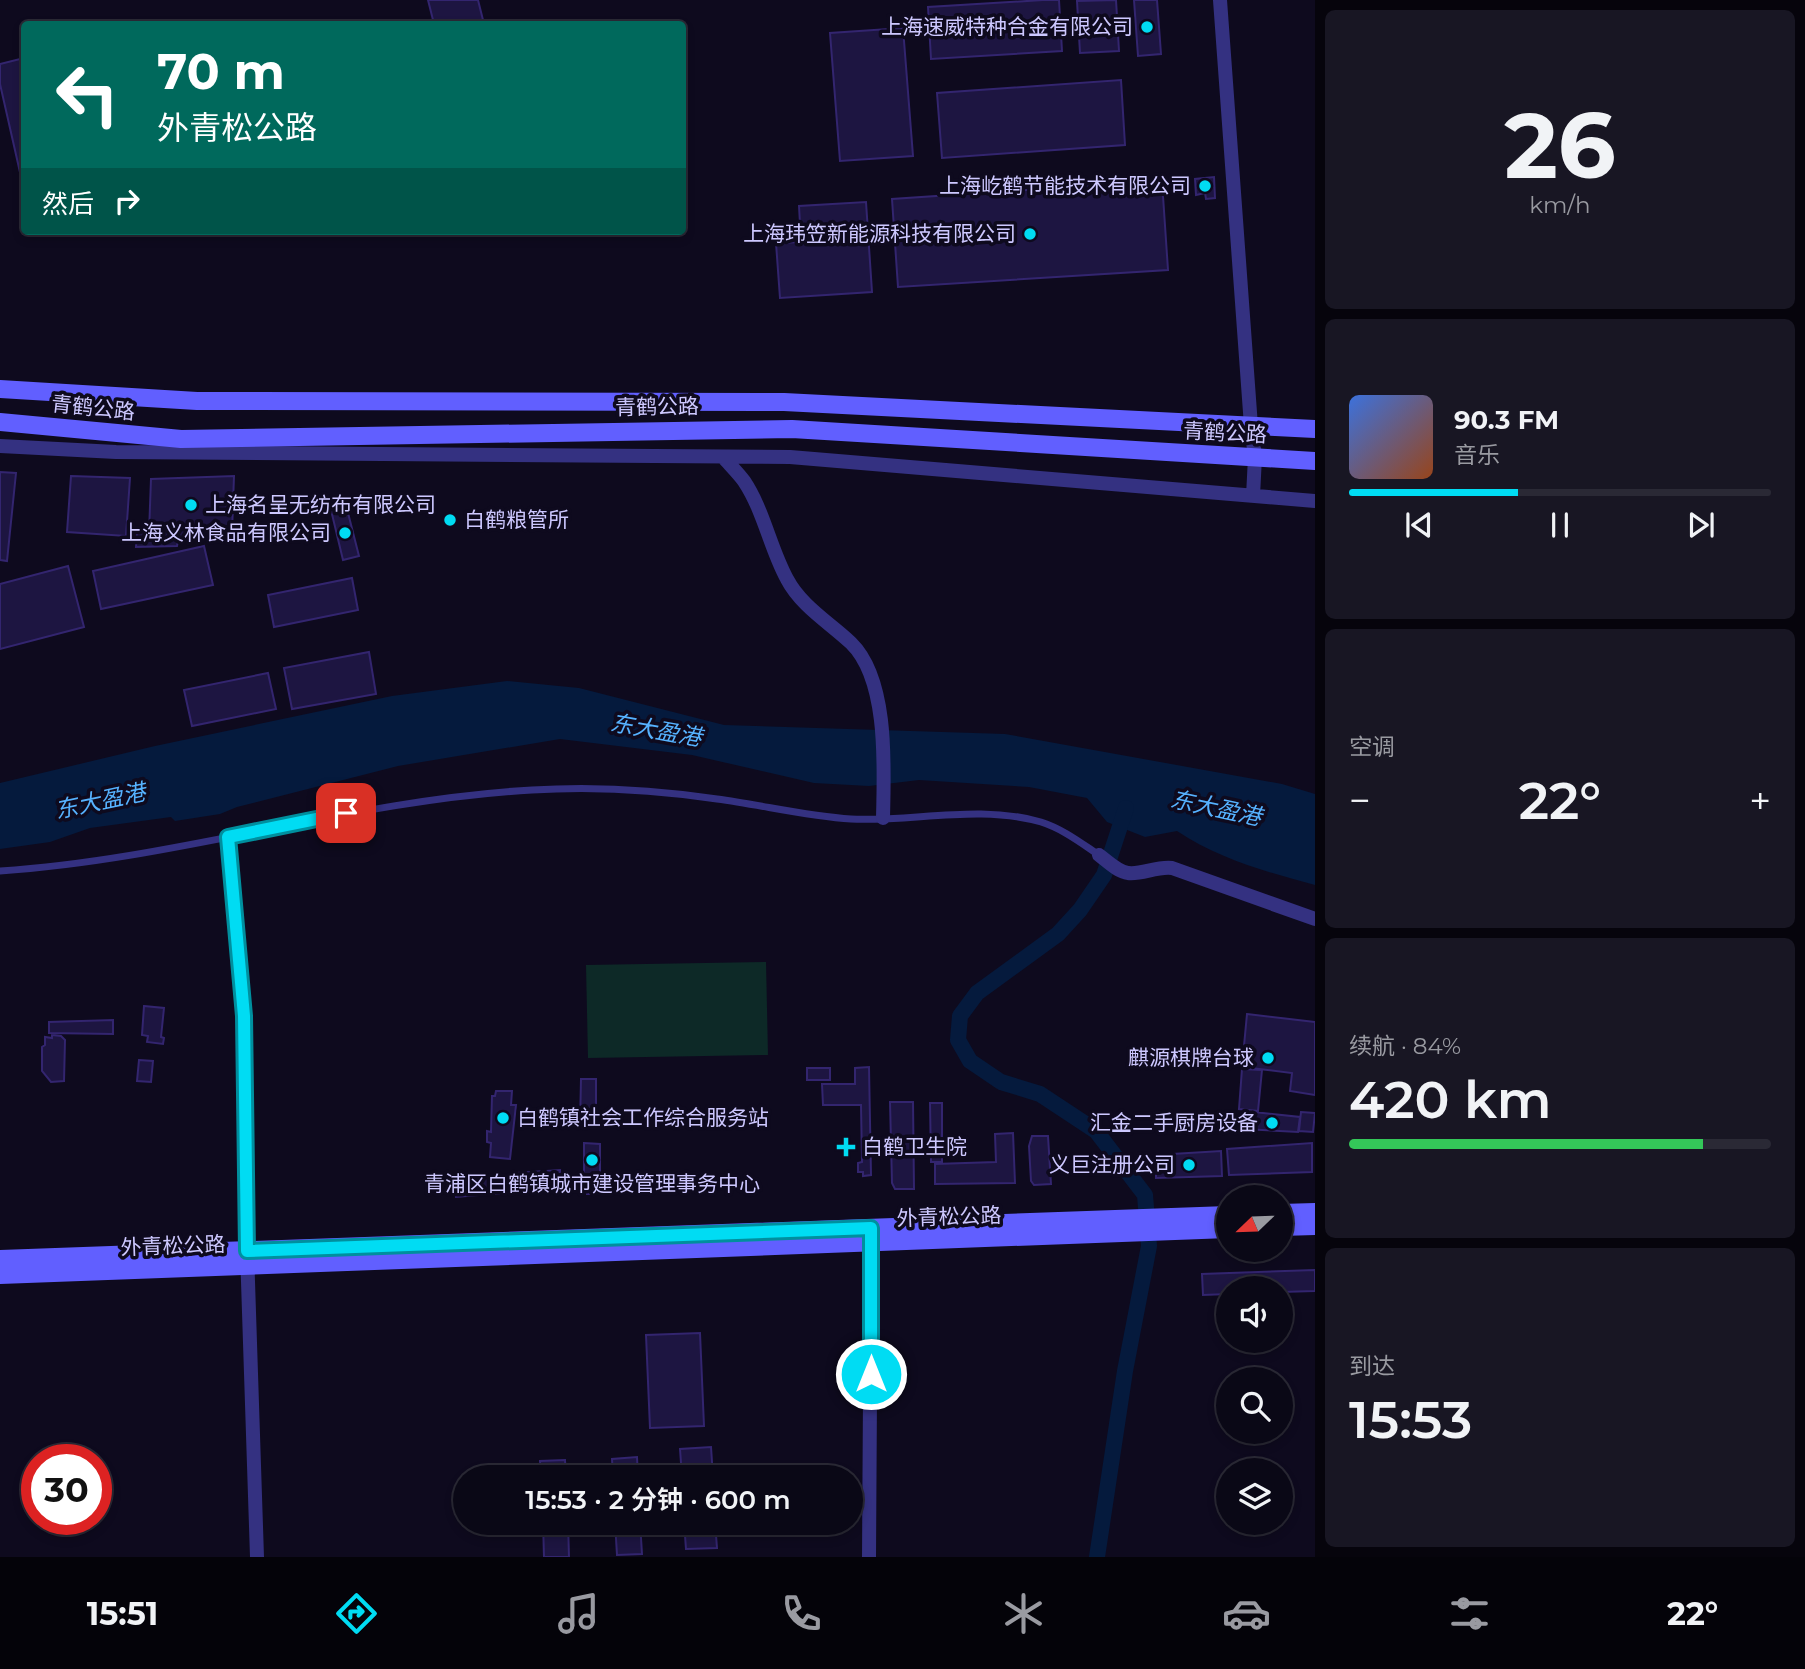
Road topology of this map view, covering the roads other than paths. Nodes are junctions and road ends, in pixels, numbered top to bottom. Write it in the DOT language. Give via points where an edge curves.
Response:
graph roads {
  1 [pos="1220,0"];
  2 [pos="0,389"];
  3 [pos="0,422"];
  4 [pos="1251,426"];
  5 [pos="1315,429"];
  6 [pos="0,446"];
  7 [pos="723,457"];
  8 [pos="1255,457"];
  9 [pos="1315,461"];
  10 [pos="1253,496"];
  11 [pos="1315,501"];
  12 [pos="883,818"];
  13 [pos="228,837"];
  14 [pos="1099,855"];
  15 [pos="0,871"];
  16 [pos="1315,919"];
  17 [pos="1315,1212"];
  18 [pos="1293,1213"];
  19 [pos="1216,1217"];
  20 [pos="1158,1225"];
  21 [pos="1315,1226"];
  22 [pos="1293,1227"];
  23 [pos="1216,1228"];
  24 [pos="871,1235"];
  25 [pos="0,1259"];
  26 [pos="247,1259"];
  27 [pos="0,1275"];
  28 [pos="257,1557"];
  29 [pos="869,1557"];
  1 -- 4 [label="street"];
  2 -- 4 [label="main road, 青鹤公路" via="197,401 785,402"];
  3 -- 8 [label="main road, 青鹤公路" via="181,439 792,429"];
  4 -- 5 [label="main road, 青鹤公路"];
  4 -- 8 [label="street"];
  6 -- 7 [label="street" via="116,452"];
  7 -- 10 [label="street" via="790,457"];
  7 -- 12 [label="street" via="753,497 788,582 864,659 880,719"];
  8 -- 9 [label="main road, 青鹤公路"];
  8 -- 10 [label="street"];
  10 -- 11 [label="street"];
  12 -- 13 [label="lane" via="803,814 662,792 534,790 405,804"];
  12 -- 14 [label="lane" via="979,815 1041,822 1068,833"];
  13 -- 15 [label="lane" via="103,860"];
  13 -- 26 [label="street" via="244,1016"];
  14 -- 16 [label="street" via="1124,873 1172,868"];
  17 -- 18 [label="main road"];
  19 -- 20 [label="main road, 外青松公路"];
  20 -- 23 [label="main road, 外青松公路"];
  20 -- 24 [label="main road, 外青松公路"];
  21 -- 22 [label="main road"];
  24 -- 26 [label="main road, 外青松公路"];
  24 -- 29 [label="street"];
  25 -- 26 [label="main road, 外青松公路" via="144,1252"];
  26 -- 27 [label="main road, 外青松公路"];
  26 -- 28 [label="street"];
}
